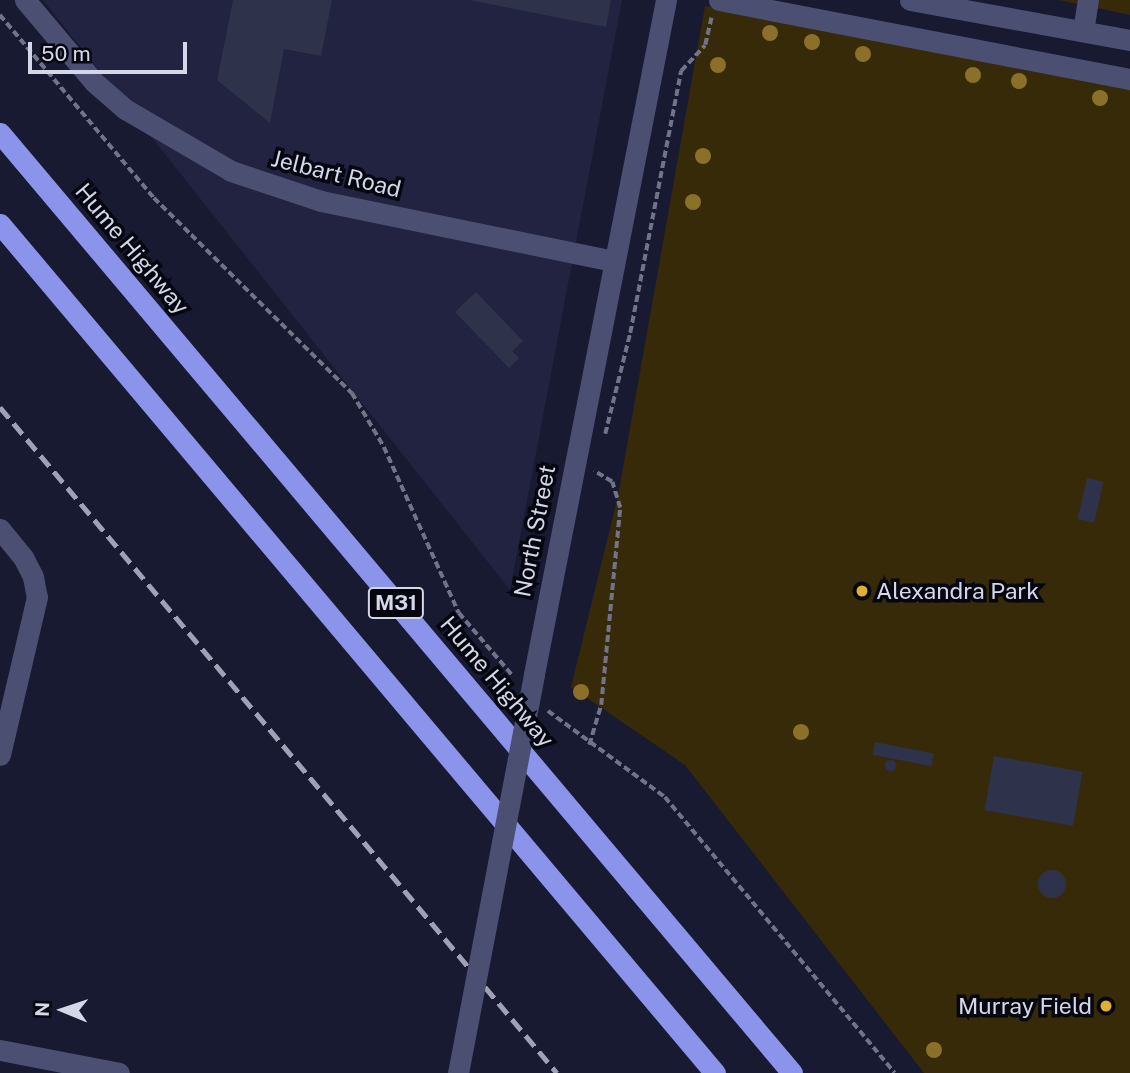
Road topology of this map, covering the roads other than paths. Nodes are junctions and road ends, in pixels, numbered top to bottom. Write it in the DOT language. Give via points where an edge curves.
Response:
graph roads {
  1 [pos="25,0"];
  2 [pos="666,0"];
  3 [pos="910,0"];
  4 [pos="1088,0"];
  5 [pos="715,8"];
  6 [pos="1083,31"];
  7 [pos="1130,40"];
  8 [pos="1130,79"];
  9 [pos="2,140"];
  10 [pos="0,224"];
  11 [pos="614,261"];
  12 [pos="0,529"];
  13 [pos="0,755"];
  14 [pos="0,1050"];
  15 [pos="119,1073"];
  16 [pos="457,1073"];
  17 [pos="715,1073"];
  18 [pos="792,1073"];
  1 -- 11 [label="street, Jelbart Road" via="94,82 125,109 231,172 321,201"];
  2 -- 11 [label="street, North Street"];
  3 -- 6 [label="street"];
  4 -- 6 [label="street"];
  5 -- 8 [label="street"];
  6 -- 7 [label="street"];
  9 -- 18 [label="highway, Hume Highway / M31"];
  10 -- 17 [label="highway, M31"];
  11 -- 16 [label="street, North Street, bridge" via="574,465 524,676"];
  12 -- 13 [label="street" via="23,557 37,597"];
  14 -- 15 [label="street"];
}
